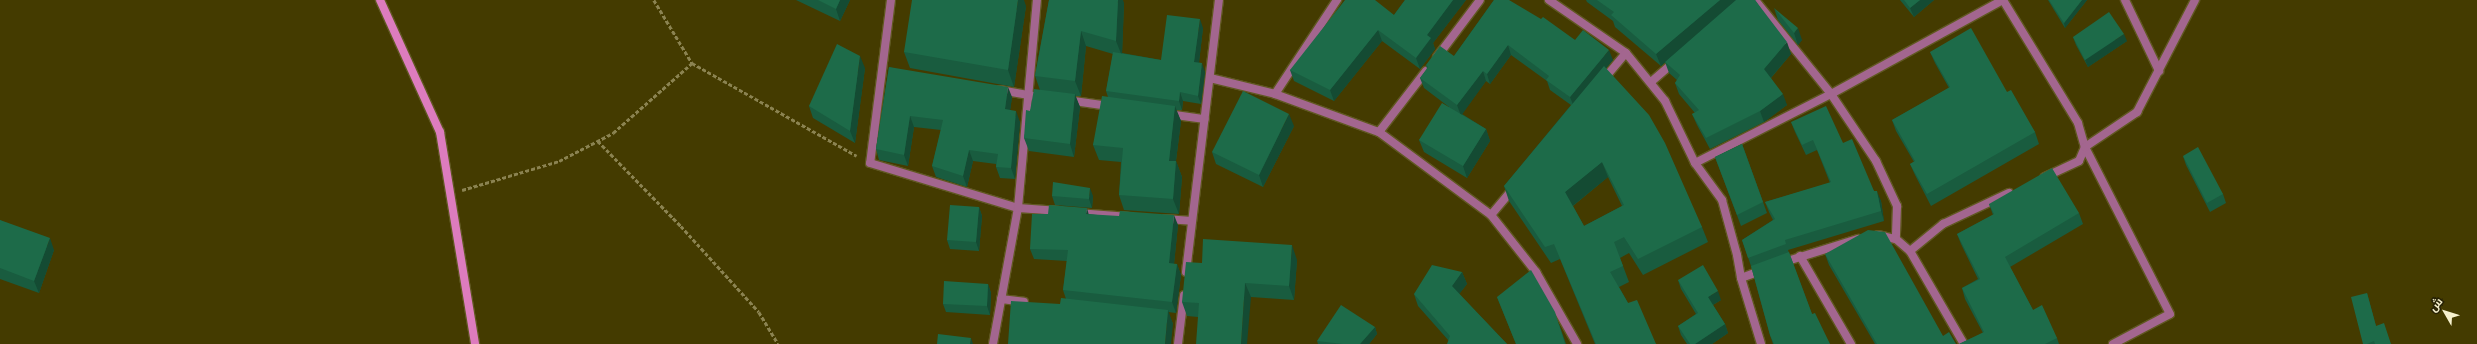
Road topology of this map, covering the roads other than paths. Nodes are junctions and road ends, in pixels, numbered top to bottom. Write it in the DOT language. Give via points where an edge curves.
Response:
graph roads {
  1 [pos="380,0"];
  2 [pos="891,0"];
  3 [pos="1037,0"];
  4 [pos="1220,0"];
  5 [pos="1337,0"];
  6 [pos="1480,0"];
  7 [pos="1549,0"];
  8 [pos="1755,0"];
  9 [pos="2003,0"];
  10 [pos="2125,0"];
  11 [pos="2195,0"];
  12 [pos="1626,53"];
  13 [pos="1680,56"];
  14 [pos="2159,71"];
  15 [pos="1210,78"];
  16 [pos="1651,82"];
  17 [pos="990,88"];
  18 [pos="1596,89"];
  19 [pos="1275,94"];
  20 [pos="1831,94"];
  21 [pos="1030,95"];
  22 [pos="1045,97"];
  23 [pos="1060,99"];
  24 [pos="1121,107"];
  25 [pos="1159,113"];
  26 [pos="1205,119"];
  27 [pos="1379,132"];
  28 [pos="2085,147"];
  29 [pos="1695,163"];
  30 [pos="1521,179"];
  31 [pos="2034,182"];
  32 [pos="2020,188"];
  33 [pos="1018,208"];
  34 [pos="1491,216"];
  35 [pos="1136,217"];
  36 [pos="1152,218"];
  37 [pos="1192,221"];
  38 [pos="1896,239"];
  39 [pos="1910,250"];
  40 [pos="1800,256"];
  41 [pos="1741,278"];
  42 [pos="1001,300"];
  43 [pos="1033,303"];
  44 [pos="475,344"];
  45 [pos="993,344"];
  46 [pos="1178,344"];
  47 [pos="1577,344"];
  48 [pos="1761,344"];
  49 [pos="1852,344"];
  50 [pos="1964,344"];
  51 [pos="2113,344"];
  1 -- 44 [label="main road" via="440,132"];
  2 -- 33 [label="street" via="885,70 870,163"];
  3 -- 21 [label="street"];
  4 -- 15 [label="street"];
  5 -- 19 [label="street"];
  6 -- 27 [label="street"];
  7 -- 12 [label="street"];
  8 -- 20 [label="street"];
  9 -- 20 [label="street"];
  9 -- 28 [label="street" via="2078,123"];
  10 -- 14 [label="street"];
  11 -- 14 [label="street"];
  12 -- 16 [label="street"];
  12 -- 18 [label="street"];
  13 -- 16 [label="street"];
  14 -- 28 [label="street" via="2137,112"];
  15 -- 19 [label="street"];
  15 -- 26 [label="street"];
  16 -- 29 [label="street" via="1665,101"];
  17 -- 21 [label="street"];
  19 -- 27 [label="street"];
  20 -- 29 [label="street"];
  20 -- 38 [label="street" via="1876,161 1897,206"];
  21 -- 22 [label="street"];
  21 -- 33 [label="street"];
  23 -- 24 [label="street"];
  25 -- 26 [label="street"];
  26 -- 37 [label="street"];
  27 -- 34 [label="street"];
  28 -- 31 [label="street" via="2079,161"];
  28 -- 51 [label="street" via="2170,314"];
  29 -- 41 [label="street" via="1722,200"];
  30 -- 34 [label="street"];
  32 -- 39 [label="street" via="1943,224"];
  33 -- 35 [label="street"];
  33 -- 42 [label="street"];
  34 -- 47 [label="street" via="1536,272"];
  36 -- 37 [label="street"];
  37 -- 46 [label="street" via="1185,285 1177,319"];
  38 -- 39 [label="street"];
  38 -- 40 [label="street" via="1875,234"];
  39 -- 50 [label="street"];
  40 -- 41 [label="street"];
  40 -- 49 [label="street"];
  41 -- 48 [label="street"];
  42 -- 43 [label="street"];
  42 -- 45 [label="street"];
}
